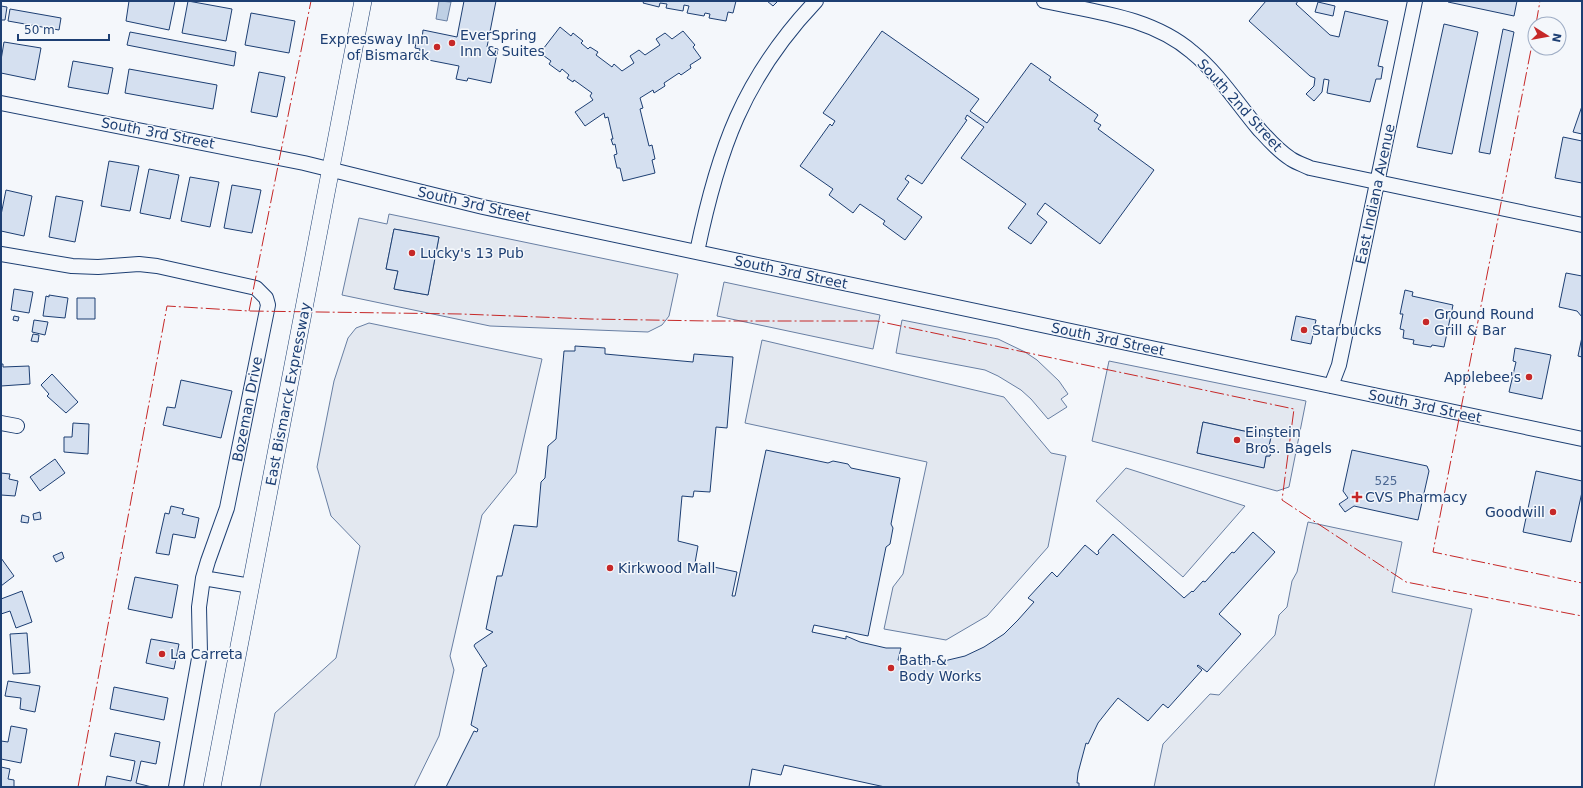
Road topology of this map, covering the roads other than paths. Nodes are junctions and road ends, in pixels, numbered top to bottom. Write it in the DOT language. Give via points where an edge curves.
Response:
graph roads {
  1 [pos="363,1"];
  2 [pos="816,1"];
  3 [pos="1044,1"];
  4 [pos="1415,1"];
  5 [pos="1,103"];
  6 [pos="331,170"];
  7 [pos="1377,181"];
  8 [pos="1582,225"];
  9 [pos="697,252"];
  10 [pos="1,254"];
  11 [pos="1331,386"];
  12 [pos="1,424"];
  13 [pos="17,426"];
  14 [pos="1582,439"];
  15 [pos="203,578"];
  16 [pos="251,586"];
  17 [pos="176,787"];
  18 [pos="212,787"];
  1 -- 6 [label="main road, East Bismarck Expressway"];
  2 -- 9 [label="street" via="777,48 742,105 718,164"];
  3 -- 7 [label="street, South 2nd Street" via="1125,18 1166,34 1201,59 1275,147 1291,159 1310,168"];
  4 -- 7 [label="street, East Indiana Avenue"];
  5 -- 6 [label="street, South 3rd Street"];
  6 -- 9 [label="street, South 3rd Street" via="483,207"];
  6 -- 16 [label="main road, East Bismarck Expressway"];
  7 -- 8 [label="street, South 2nd Street"];
  7 -- 11 [label="street, East Indiana Avenue" via="1339,365"];
  9 -- 11 [label="street, South 3rd Street"];
  10 -- 15 [label="street, Bozeman Drive" via="72,266 157,266 256,288 266,298 268,305 227,508"];
  11 -- 14 [label="street, South 3rd Street"];
  12 -- 13 [label="street"];
  15 -- 16 [label="street"];
  15 -- 17 [label="street, Bozeman Drive" via="199,607 200,653"];
  16 -- 18 [label="main road, East Bismarck Expressway"];
}
